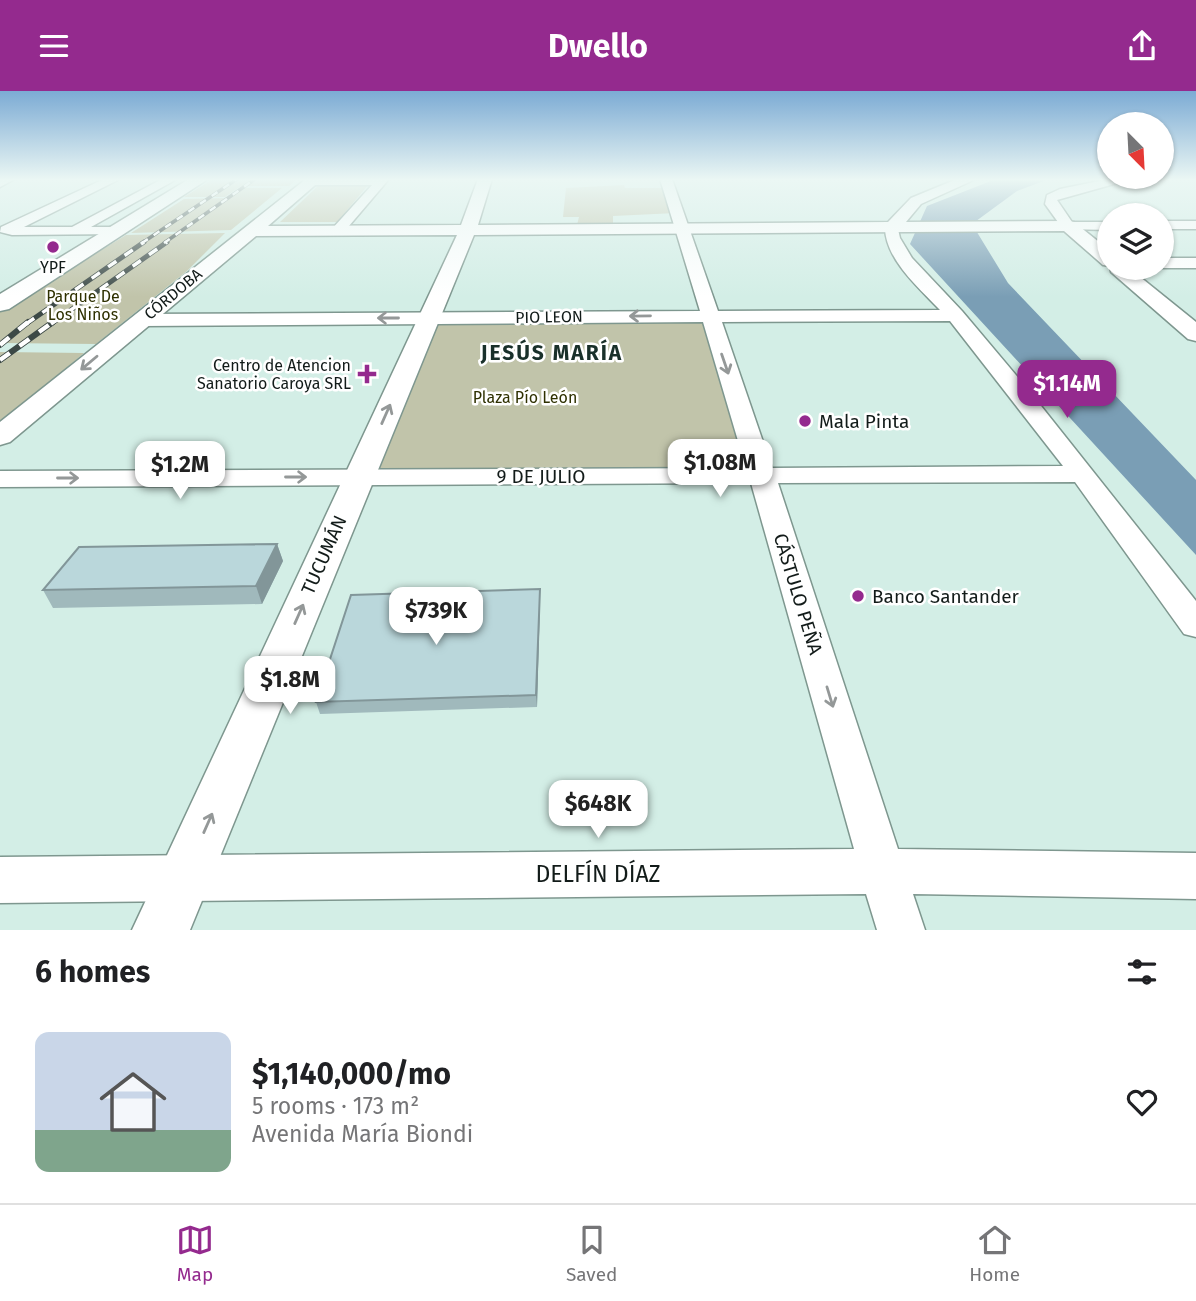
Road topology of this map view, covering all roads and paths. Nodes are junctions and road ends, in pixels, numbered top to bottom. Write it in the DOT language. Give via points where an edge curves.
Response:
graph roads {
  1 [pos="29,218"];
  2 [pos="98,218"];
  3 [pos="127,218"];
  4 [pos="131,218"];
  5 [pos="265,218"];
  6 [pos="348,218"];
  7 [pos="471,218"];
  8 [pos="678,218"];
  9 [pos="906,218"];
  10 [pos="1062,218"];
  11 [pos="1174,225"];
  12 [pos="1196,225"];
  13 [pos="1068,226"];
  14 [pos="1097,226"];
  15 [pos="900,228"];
  16 [pos="467,229"];
  17 [pos="681,229"];
  18 [pos="3,230"];
  19 [pos="338,230"];
  20 [pos="74,231"];
  21 [pos="108,231"];
  22 [pos="249,231"];
  23 [pos="1097,250"];
  24 [pos="1174,263"];
  25 [pos="1196,263"];
  26 [pos="1132,280"];
  27 [pos="0,288"];
  28 [pos="0,304"];
  29 [pos="956,315"];
  30 [pos="708,316"];
  31 [pos="428,318"];
  32 [pos="142,320"];
  33 [pos="1195,332"];
  34 [pos="0,436"];
  35 [pos="1082,474"];
  36 [pos="359,476"];
  37 [pos="762,476"];
  38 [pos="0,479"];
  39 [pos="1196,625"];
  40 [pos="883,871"];
  41 [pos="1196,876"];
  42 [pos="184,877"];
  43 [pos="0,880"];
  44 [pos="160,930"];
  45 [pos="901,930"];
  1 -- 18 [label="street"];
  2 -- 20 [label="street"];
  3 -- 21 [label="main road"];
  4 -- 21 [label="main road"];
  5 -- 22 [label="street, CÓRDOBA"];
  6 -- 19 [label="street"];
  7 -- 16 [label="street, TUCUMÁN"];
  8 -- 17 [label="street, CÁSTULO PEÑA"];
  9 -- 15 [label="street"];
  10 -- 13 [label="street"];
  11 -- 12 [label="street"];
  13 -- 14 [label="street"];
  13 -- 15 [label="street"];
  13 -- 23 [label="street"];
  15 -- 17 [label="street"];
  15 -- 29 [label="street" via="891,235 898,250"];
  16 -- 17 [label="street"];
  16 -- 19 [label="street"];
  16 -- 31 [label="street, TUCUMÁN"];
  17 -- 30 [label="street, CÁSTULO PEÑA"];
  18 -- 20 [label="street"];
  19 -- 22 [label="street"];
  20 -- 21 [label="street"];
  21 -- 27 [label="main road"];
  21 -- 28 [label="main road"];
  22 -- 32 [label="street, CÓRDOBA"];
  24 -- 25 [label="street"];
  26 -- 33 [label="street"];
  29 -- 30 [label="street, PIO LEON"];
  29 -- 35 [label="street"];
  30 -- 31 [label="street, PIO LEON, one-way"];
  30 -- 37 [label="street, CÁSTULO PEÑA, one-way"];
  31 -- 32 [label="street, PIO LEON, one-way"];
  36 -- 31 [label="street, TUCUMÁN, one-way"];
  32 -- 34 [label="street, CÓRDOBA, one-way"];
  35 -- 37 [label="street, 9 DE JULIO"];
  35 -- 39 [label="street"];
  36 -- 37 [label="street, 9 DE JULIO"];
  38 -- 36 [label="street, 9 DE JULIO, one-way"];
  42 -- 36 [label="street, TUCUMÁN, one-way"];
  37 -- 40 [label="street, CÁSTULO PEÑA, one-way"];
  40 -- 41 [label="street, DELFÍN DÍAZ"];
  40 -- 42 [label="street, DELFÍN DÍAZ"];
  40 -- 45 [label="street, CÁSTULO PEÑA"];
  42 -- 43 [label="street, DELFÍN DÍAZ"];
  42 -- 44 [label="street, TUCUMÁN"];
}
